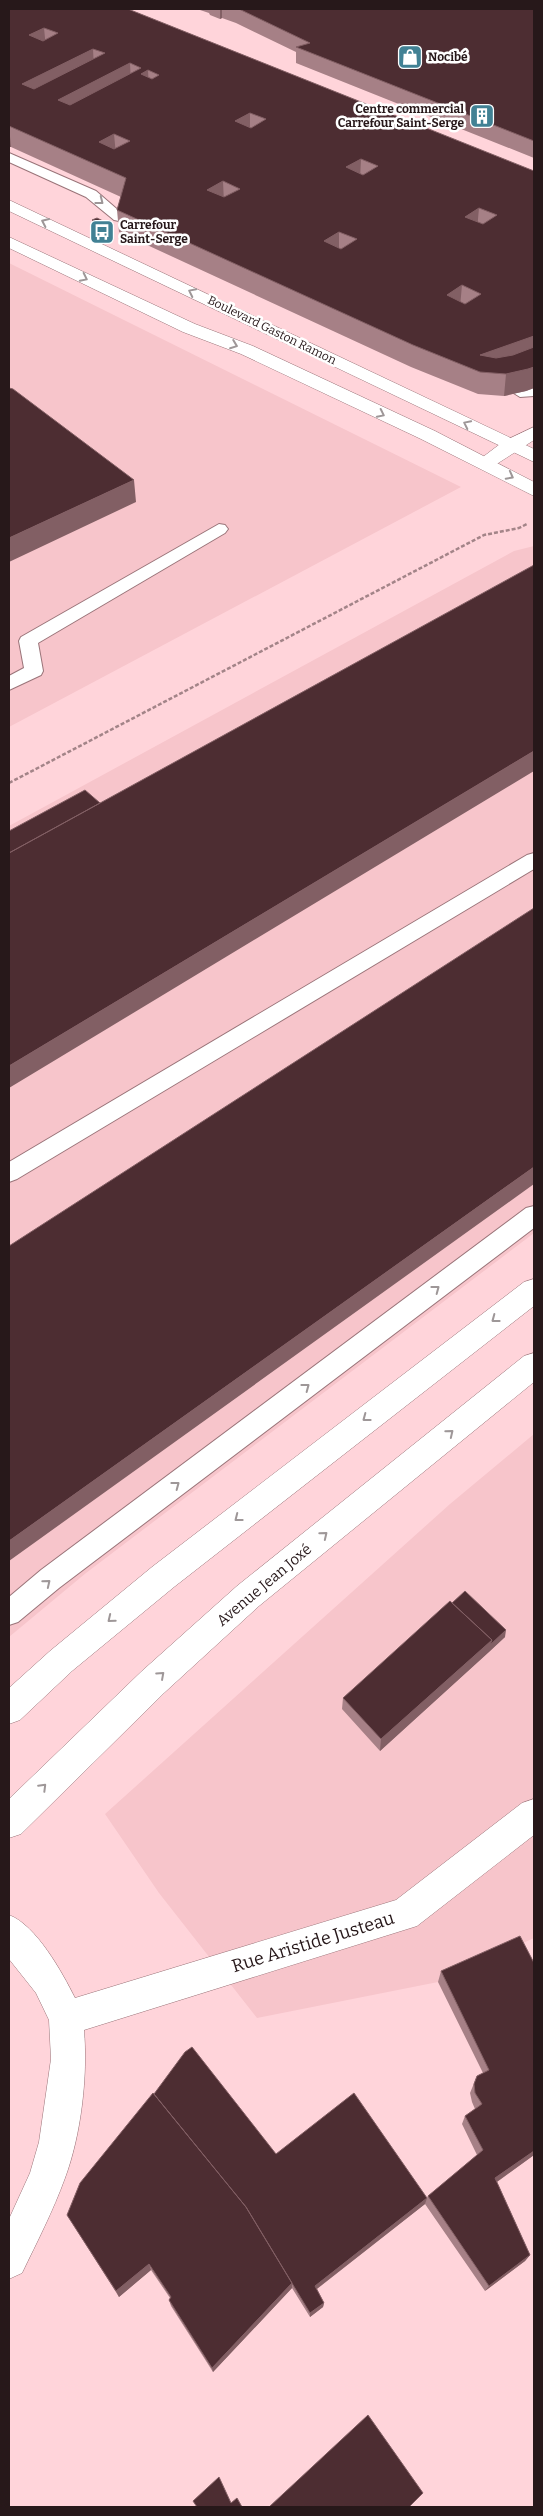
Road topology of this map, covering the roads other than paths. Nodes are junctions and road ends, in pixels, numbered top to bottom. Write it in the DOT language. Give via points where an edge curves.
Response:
graph roads {
  1 [pos="9,157"];
  2 [pos="9,205"];
  3 [pos="119,217"];
  4 [pos="9,242"];
  5 [pos="534,433"];
  6 [pos="511,445"];
  7 [pos="534,456"];
  8 [pos="485,463"];
  9 [pos="534,490"];
  10 [pos="219,529"];
  11 [pos="9,684"];
  12 [pos="534,860"];
  13 [pos="9,1173"];
  14 [pos="534,1215"];
  15 [pos="534,1290"];
  16 [pos="534,1365"];
  17 [pos="9,1613"];
  18 [pos="9,1709"];
  19 [pos="534,1815"];
  20 [pos="9,1822"];
  21 [pos="9,1932"];
  22 [pos="66,2018"];
  23 [pos="9,2260"];
  1 -- 3 [label="lane, one-way" via="91,194"];
  6 -- 2 [label="main road, Boulevard Gaston Ramon, one-way"];
  4 -- 8 [label="main road, Boulevard Gaston Ramon, one-way"];
  5 -- 6 [label="main road"];
  6 -- 7 [label="main road, Boulevard Gaston Ramon"];
  6 -- 8 [label="main road"];
  8 -- 9 [label="main road, Boulevard Gaston Ramon, one-way"];
  10 -- 11 [label="lane" via="28,641 34,671"];
  12 -- 13 [label="lane"];
  17 -- 14 [label="lane, one-way"];
  15 -- 18 [label="main road, one-way" via="163,1577 61,1661"];
  20 -- 16 [label="main road, Avenue Jean Joxé, one-way" via="153,1682 248,1596"];
  19 -- 22 [label="main road, Rue Aristide Justeau" via="405,1914"];
  21 -- 22 [label="main road" via="48,1981"];
  22 -- 23 [label="main road" via="69,2059 57,2142 47,2178"];
}
